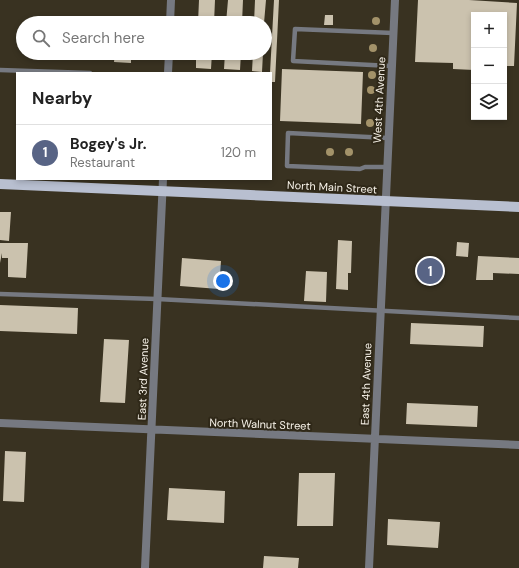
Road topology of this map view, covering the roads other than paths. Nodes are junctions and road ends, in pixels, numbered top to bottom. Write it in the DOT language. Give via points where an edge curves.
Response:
graph roads {
  1 [pos="171,0"];
  2 [pos="395,0"];
  3 [pos="170,16"];
  4 [pos="393,33"];
  5 [pos="169,60"];
  6 [pos="391,66"];
  7 [pos="0,70"];
  8 [pos="56,72"];
  9 [pos="168,72"];
  10 [pos="388,138"];
  11 [pos="386,167"];
  12 [pos="163,180"];
  13 [pos="49,183"];
  14 [pos="0,184"];
  15 [pos="162,191"];
  16 [pos="385,201"];
  17 [pos="519,207"];
  18 [pos="0,294"];
  19 [pos="157,299"];
  20 [pos="380,310"];
  21 [pos="519,318"];
  22 [pos="0,423"];
  23 [pos="152,430"];
  24 [pos="374,439"];
  25 [pos="519,445"];
  26 [pos="145,568"];
  27 [pos="369,568"];
  1 -- 3 [label="street"];
  2 -- 4 [label="street, West 4th Avenue"];
  4 -- 6 [label="street, West 4th Avenue"];
  4 -- 6 [label="lane" via="294,29 293,61"];
  5 -- 9 [label="street"];
  6 -- 10 [label="street, West 4th Avenue"];
  7 -- 8 [label="lane"];
  10 -- 11 [label="street, West 4th Avenue"];
  10 -- 11 [label="lane" via="288,133 287,166 360,169 365,166"];
  11 -- 16 [label="street, West 4th Avenue"];
  12 -- 15 [label="street, East 3rd Avenue"];
  13 -- 14 [label="main road, North Main Street"];
  13 -- 15 [label="main road, North Main Street"];
  15 -- 16 [label="main road, North Main Street"];
  15 -- 19 [label="street, East 3rd Avenue"];
  16 -- 17 [label="main road, North Main Street"];
  16 -- 20 [label="street, East 4th Avenue"];
  18 -- 19 [label="lane"];
  19 -- 20 [label="lane"];
  19 -- 23 [label="street, East 3rd Avenue"];
  20 -- 21 [label="lane"];
  20 -- 24 [label="street, East 4th Avenue"];
  22 -- 23 [label="street, North Walnut Street"];
  23 -- 24 [label="street, North Walnut Street"];
  23 -- 26 [label="street, East 3rd Avenue"];
  24 -- 25 [label="street, North Walnut Street"];
  24 -- 27 [label="street, East 4th Avenue"];
}
